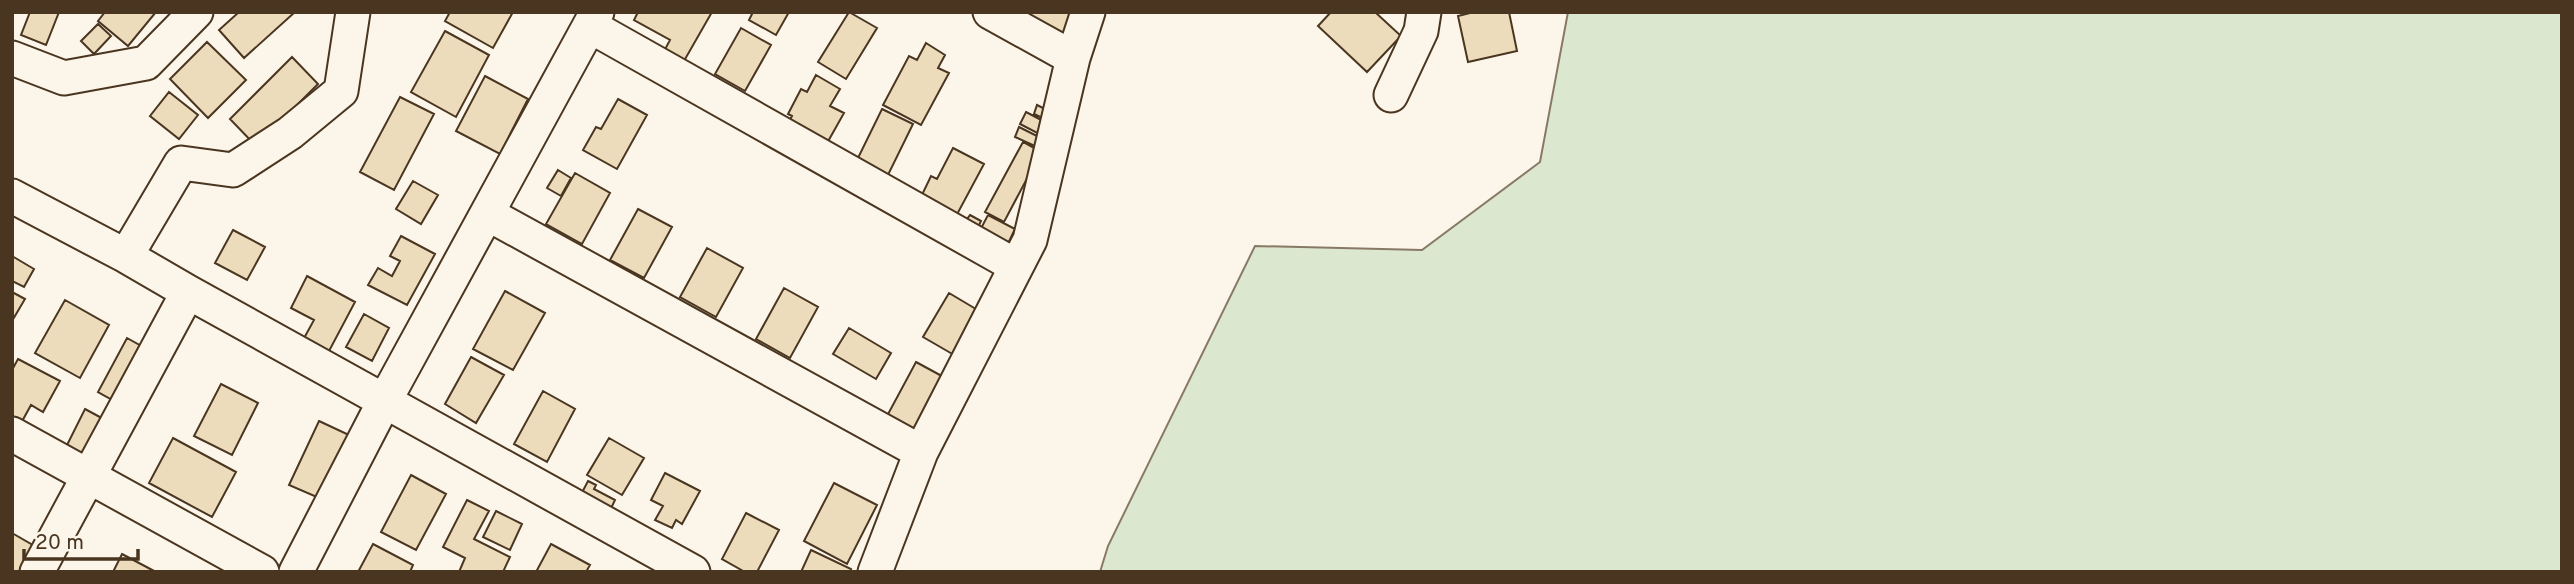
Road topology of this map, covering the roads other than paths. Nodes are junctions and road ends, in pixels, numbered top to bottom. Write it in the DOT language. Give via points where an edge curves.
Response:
graph roads {
  1 [pos="196,12"];
  2 [pos="354,12"];
  3 [pos="990,12"];
  4 [pos="1088,12"];
  5 [pos="1424,12"];
  6 [pos="593,19"];
  7 [pos="12,58"];
  8 [pos="1073,58"];
  9 [pos="1391,95"];
  10 [pos="12,196"];
  11 [pos="488,214"];
  12 [pos="126,256"];
  13 [pos="1016,266"];
  14 [pos="187,292"];
  15 [pos="384,402"];
  16 [pos="12,434"];
  17 [pos="921,452"];
  18 [pos="88,475"];
  19 [pos="37,572"];
  20 [pos="262,572"];
  21 [pos="296,572"];
  22 [pos="693,572"];
  23 [pos="875,572"];
  1 -- 7 [label="street" via="146,63 64,78"];
  2 -- 12 [label="street" via="341,91 290,133 233,170 181,163"];
  3 -- 8 [label="street"];
  4 -- 8 [label="street"];
  5 -- 9 [label="street" via="1421,31"];
  6 -- 11 [label="street"];
  6 -- 13 [label="street"];
  8 -- 13 [label="street" via="1030,240"];
  10 -- 12 [label="street"];
  11 -- 15 [label="street"];
  11 -- 17 [label="street"];
  12 -- 14 [label="street"];
  13 -- 17 [label="street"];
  14 -- 15 [label="street"];
  14 -- 18 [label="street"];
  15 -- 21 [label="street"];
  15 -- 22 [label="street"];
  16 -- 18 [label="street"];
  17 -- 23 [label="street"];
  18 -- 19 [label="street"];
  18 -- 20 [label="street"];
}
